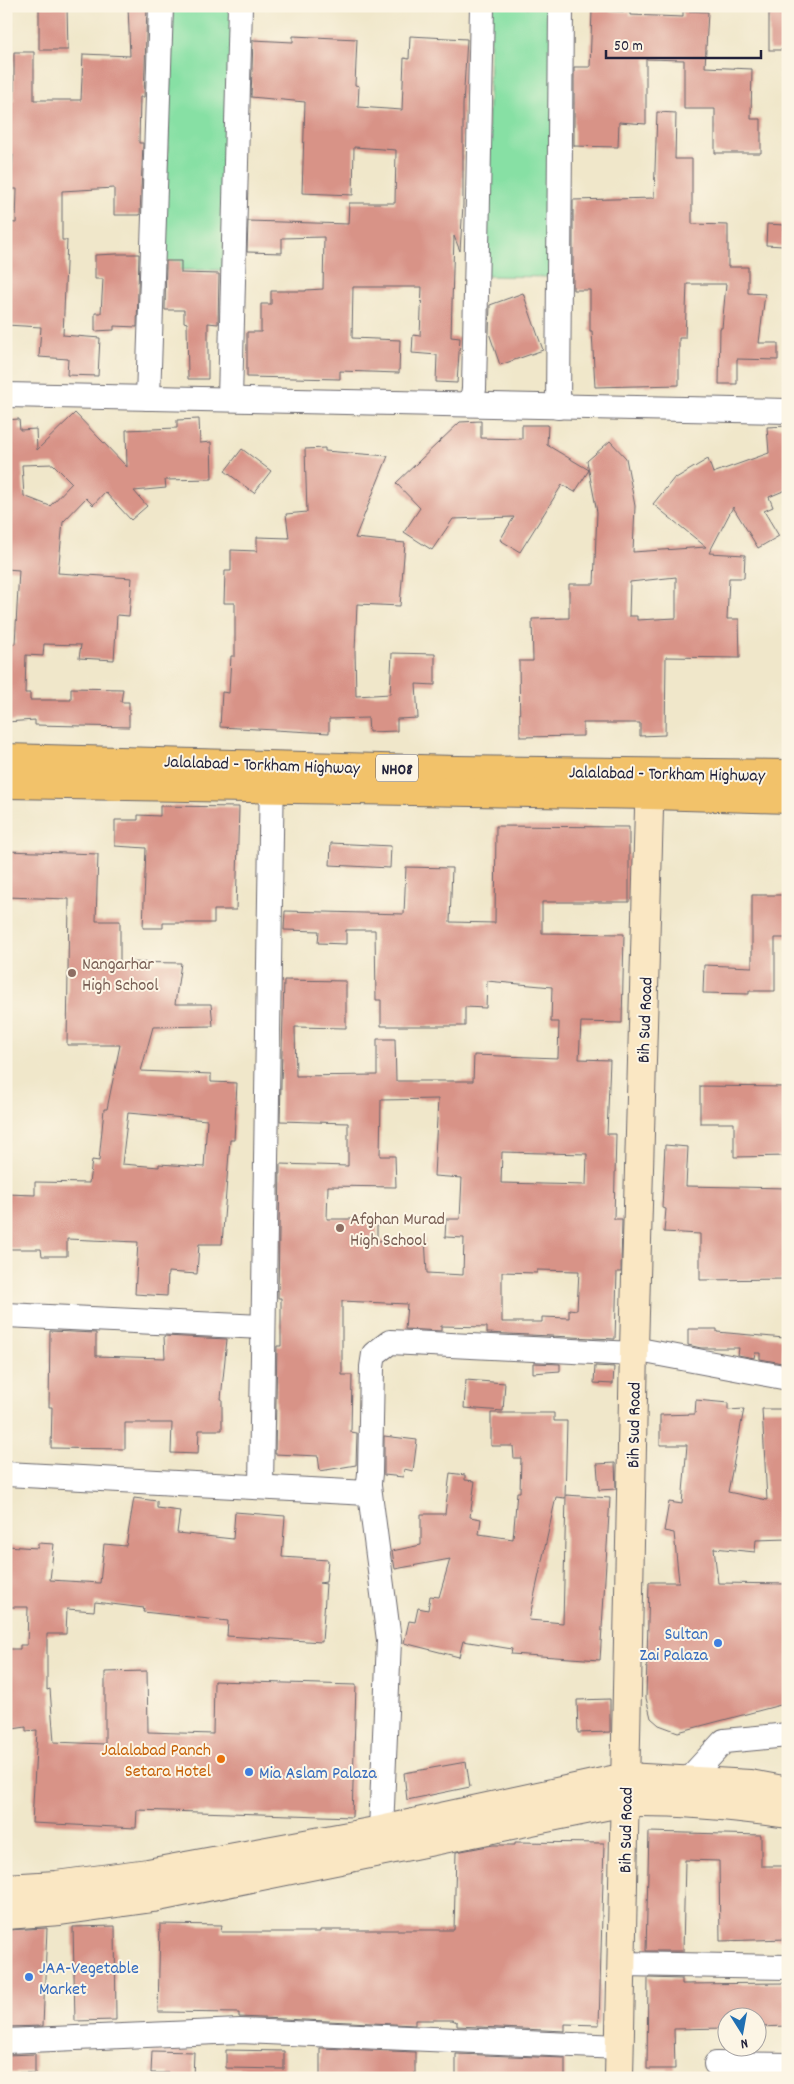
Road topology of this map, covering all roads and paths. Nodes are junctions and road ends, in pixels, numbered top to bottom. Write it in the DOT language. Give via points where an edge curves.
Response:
graph roads {
  1 [pos="161,6"];
  2 [pos="240,6"];
  3 [pos="482,6"];
  4 [pos="561,6"];
  5 [pos="6,395"];
  6 [pos="148,398"];
  7 [pos="230,398"];
  8 [pos="471,404"];
  9 [pos="558,406"];
  10 [pos="788,412"];
  11 [pos="6,758"];
  12 [pos="788,774"];
  13 [pos="272,777"];
  14 [pos="6,784"];
  15 [pos="650,784"];
  16 [pos="788,799"];
  17 [pos="6,1315"];
  18 [pos="263,1327"];
  19 [pos="634,1349"];
  20 [pos="788,1378"];
  21 [pos="6,1474"];
  22 [pos="369,1486"];
  23 [pos="261,1487"];
  24 [pos="788,1735"];
  25 [pos="688,1780"];
  26 [pos="626,1789"];
  27 [pos="788,1791"];
  28 [pos="788,1814"];
  29 [pos="381,1830"];
  30 [pos="6,1888"];
  31 [pos="6,1915"];
  32 [pos="622,1964"];
  33 [pos="788,1967"];
  34 [pos="6,2041"];
  35 [pos="620,2047"];
  36 [pos="716,2064"];
  37 [pos="788,2065"];
  38 [pos="619,2078"];
  1 -- 6 [label="street"];
  2 -- 7 [label="street"];
  3 -- 8 [label="street" via="474,389"];
  4 -- 9 [label="street"];
  5 -- 6 [label="street"];
  6 -- 7 [label="street"];
  7 -- 8 [label="street"];
  8 -- 9 [label="street"];
  9 -- 10 [label="street"];
  11 -- 13 [label="highway, Jalalabad - Torkham Highway / NH08"];
  12 -- 15 [label="highway, Jalalabad - Torkham Highway / NH08"];
  13 -- 14 [label="highway, Jalalabad - Torkham Highway / NH08"];
  13 -- 15 [label="highway, Jalalabad - Torkham Highway / NH08" via="456,770"];
  13 -- 18 [label="street"];
  15 -- 16 [label="highway, Jalalabad - Torkham Highway / NH08"];
  15 -- 19 [label="main road, Bih Sud Road"];
  17 -- 18 [label="street"];
  18 -- 23 [label="street"];
  19 -- 20 [label="street"];
  19 -- 22 [label="street" via="634,1354 390,1342 374,1354 372,1367"];
  19 -- 26 [label="main road, Bih Sud Road"];
  21 -- 23 [label="street"];
  22 -- 23 [label="street" via="368,1493"];
  22 -- 29 [label="street" via="389,1640"];
  24 -- 25 [label="street" via="724,1741"];
  25 -- 26 [label="main road"];
  25 -- 27 [label="main road" via="750,1784"];
  26 -- 28 [label="main road" via="666,1801"];
  26 -- 29 [label="main road"];
  26 -- 31 [label="main road" via="153,1898"];
  26 -- 32 [label="main road, Bih Sud Road"];
  29 -- 30 [label="main road" via="148,1873"];
  32 -- 33 [label="street"];
  32 -- 35 [label="main road, Bih Sud Road"];
  34 -- 35 [label="street" via="240,2031"];
  35 -- 38 [label="main road, Bih Sud Road"];
  36 -- 37 [label="street"];
}
